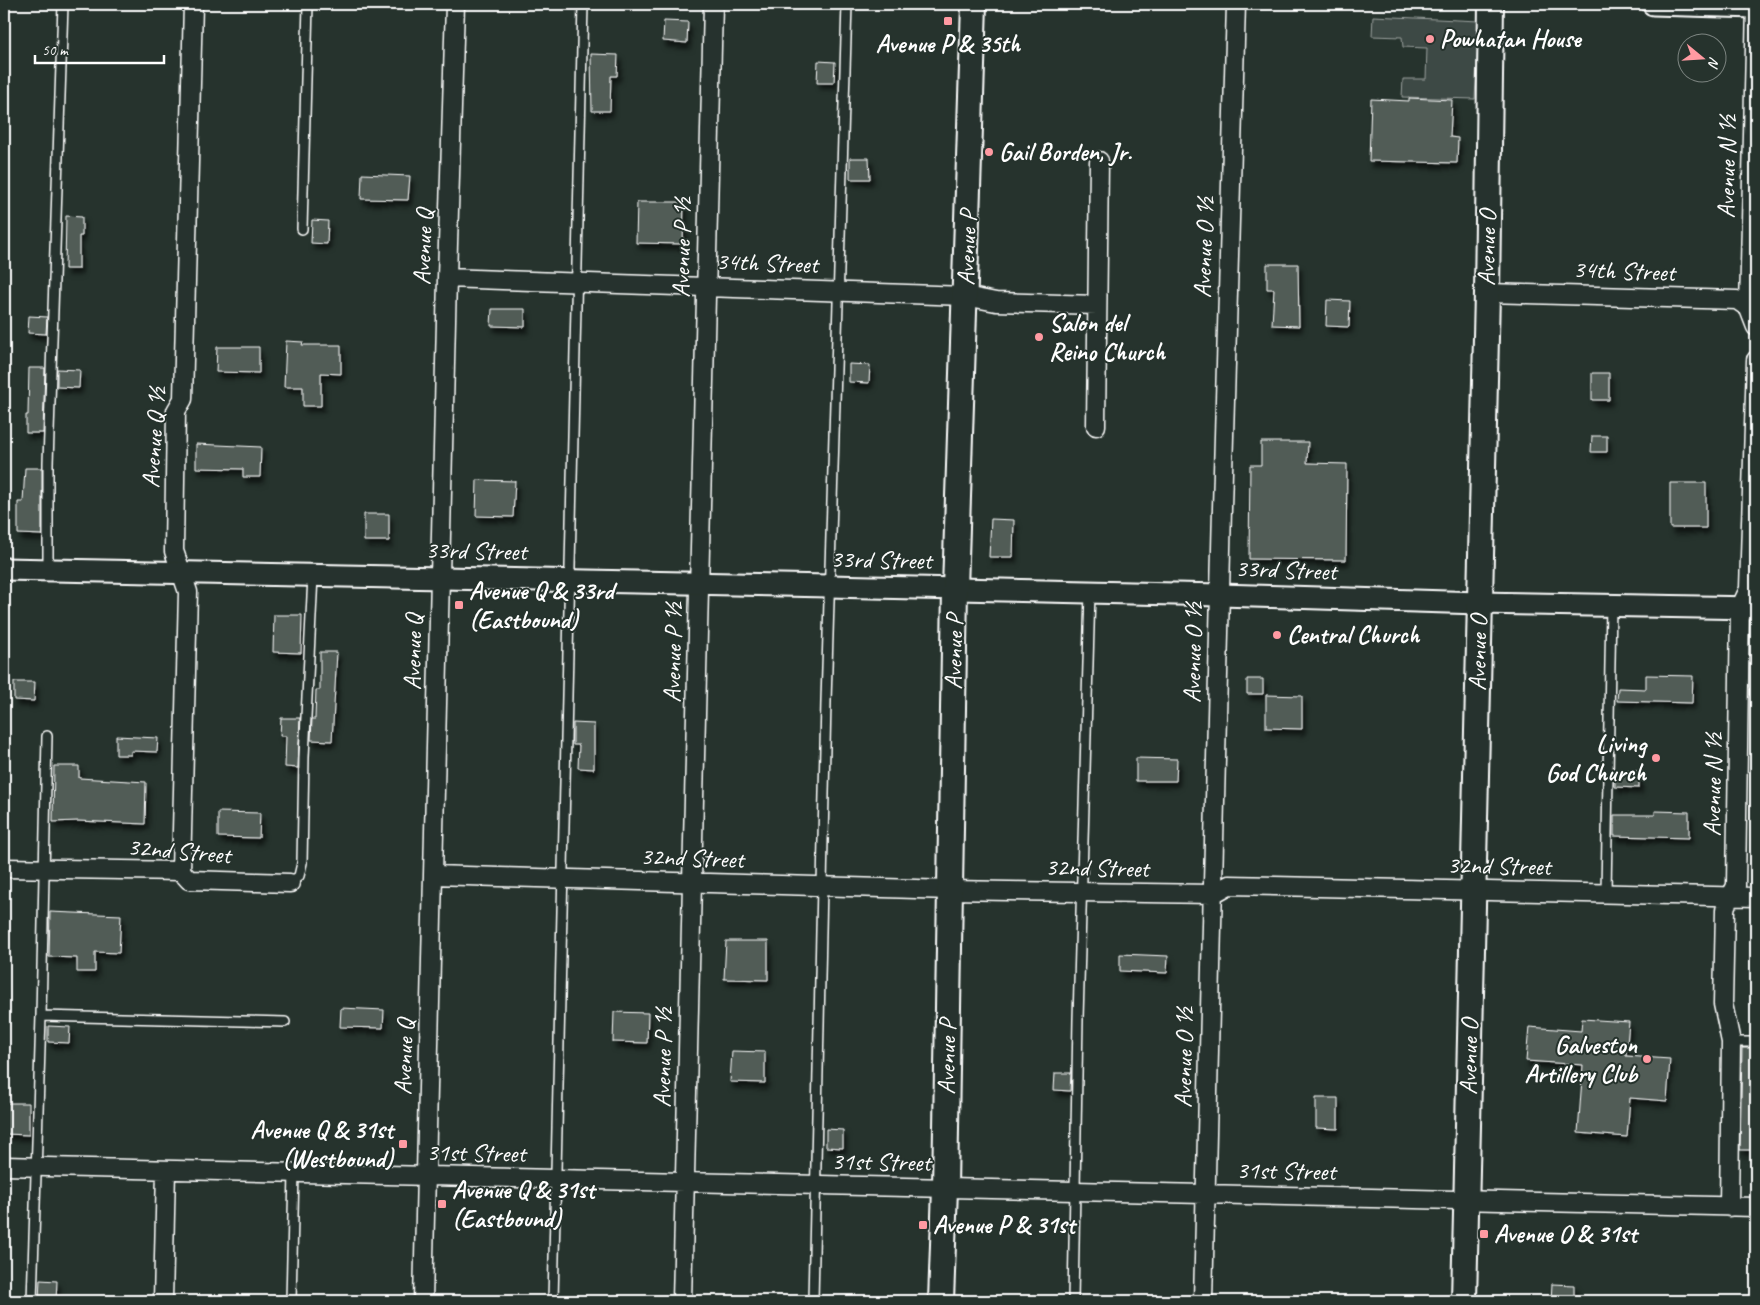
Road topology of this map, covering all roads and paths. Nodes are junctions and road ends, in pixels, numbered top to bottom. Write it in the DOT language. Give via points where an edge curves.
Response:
graph roads {
  1 [pos="63,4"];
  2 [pos="193,4"];
  3 [pos="308,4"];
  4 [pos="455,4"];
  5 [pos="583,4"];
  6 [pos="713,4"];
  7 [pos="847,4"];
  8 [pos="974,4"];
  9 [pos="1236,4"];
  10 [pos="1491,4"];
  11 [pos="1653,4"];
  12 [pos="1756,6"];
  13 [pos="1099,161"];
  14 [pos="302,229"];
  15 [pos="447,278"];
  16 [pos="575,282"];
  17 [pos="706,286"];
  18 [pos="837,291"];
  19 [pos="1487,293"];
  20 [pos="965,296"];
  21 [pos="1097,305"];
  22 [pos="1753,311"];
  23 [pos="1756,327"];
  24 [pos="1756,360"];
  25 [pos="1096,426"];
  26 [pos="4,569"];
  27 [pos="48,570"];
  28 [pos="181,572"];
  29 [pos="313,575"];
  30 [pos="440,578"];
  31 [pos="568,580"];
  32 [pos="699,583"];
  33 [pos="829,586"];
  34 [pos="955,589"];
  35 [pos="1090,592"];
  36 [pos="1220,595"];
  37 [pos="1479,604"];
  38 [pos="1611,605"];
  39 [pos="1748,608"];
  40 [pos="47,736"];
  41 [pos="4,868"];
  42 [pos="44,869"];
  43 [pos="181,871"];
  44 [pos="434,875"];
  45 [pos="562,879"];
  46 [pos="290,883"];
  47 [pos="692,883"];
  48 [pos="822,887"];
  49 [pos="950,890"];
  50 [pos="1473,890"];
  51 [pos="1083,892"];
  52 [pos="1606,892"];
  53 [pos="1212,894"];
  54 [pos="1731,896"];
  55 [pos="1756,897"];
  56 [pos="41,1016"];
  57 [pos="285,1022"];
  58 [pos="1732,1042"];
  59 [pos="1756,1042"];
  60 [pos="4,1166"];
  61 [pos="37,1167"];
  62 [pos="166,1170"];
  63 [pos="294,1173"];
  64 [pos="426,1176"];
  65 [pos="556,1180"];
  66 [pos="685,1182"];
  67 [pos="815,1185"];
  68 [pos="945,1188"];
  69 [pos="1075,1191"];
  70 [pos="1206,1194"];
  71 [pos="1466,1201"];
  72 [pos="1728,1207"];
  73 [pos="1756,1207"];
  74 [pos="32,1301"];
  75 [pos="163,1301"];
  76 [pos="291,1301"];
  77 [pos="422,1301"];
  78 [pos="553,1301"];
  79 [pos="682,1301"];
  80 [pos="813,1301"];
  81 [pos="941,1301"];
  82 [pos="1073,1301"];
  83 [pos="1203,1301"];
  84 [pos="1464,1301"];
  1 -- 27 [label="lane" via="48,463"];
  2 -- 28 [label="street, Avenue Q ½" via="183,399 176,411 174,551"];
  3 -- 14 [label="lane"];
  4 -- 15 [label="street, Avenue Q"];
  5 -- 16 [label="lane"];
  6 -- 17 [label="street, Avenue P ½"];
  7 -- 18 [label="lane"];
  8 -- 20 [label="main road, Avenue P"];
  9 -- 36 [label="street, Avenue O ½"];
  10 -- 19 [label="main road, Avenue O"];
  11 -- 12 [label="street"];
  12 -- 22 [label="street, Avenue N ½"];
  13 -- 21 [label="street"];
  15 -- 16 [label="street, 34th Street"];
  15 -- 30 [label="street, Avenue Q"];
  16 -- 17 [label="street, 34th Street"];
  16 -- 31 [label="lane"];
  17 -- 18 [label="street, 34th Street"];
  17 -- 32 [label="street, Avenue P ½"];
  18 -- 20 [label="street, 34th Street"];
  18 -- 33 [label="lane"];
  19 -- 22 [label="street, 34th Street" via="1736,300"];
  19 -- 37 [label="main road, Avenue O"];
  20 -- 21 [label="street, 34th Street" via="996,302"];
  20 -- 34 [label="main road, Avenue P"];
  21 -- 25 [label="street"];
  22 -- 23 [label="street, Avenue N ½"];
  24 -- 39 [label="street, Avenue N ½"];
  26 -- 27 [label="street, 33rd Street"];
  27 -- 28 [label="street, 33rd Street"];
  28 -- 29 [label="street, 33rd Street"];
  28 -- 43 [label="street, Avenue Q ½" via="188,598"];
  29 -- 30 [label="street, 33rd Street"];
  29 -- 46 [label="lane" via="302,863 299,876"];
  30 -- 31 [label="street, 33rd Street"];
  30 -- 44 [label="street, Avenue Q"];
  31 -- 32 [label="street, 33rd Street"];
  31 -- 45 [label="lane"];
  32 -- 33 [label="street, 33rd Street"];
  32 -- 47 [label="street, Avenue P ½"];
  33 -- 34 [label="street, 33rd Street"];
  33 -- 48 [label="lane"];
  34 -- 35 [label="street, 33rd Street"];
  34 -- 49 [label="main road, Avenue P"];
  35 -- 36 [label="street, 33rd Street"];
  35 -- 51 [label="lane"];
  36 -- 37 [label="street, 33rd Street"];
  36 -- 53 [label="street, Avenue O ½"];
  37 -- 38 [label="street, 33rd Street"];
  37 -- 50 [label="main road, Avenue O"];
  38 -- 39 [label="street, 33rd Street"];
  38 -- 52 [label="lane"];
  39 -- 54 [label="street, Avenue N ½" via="1736,886"];
  40 -- 42 [label="lane"];
  41 -- 42 [label="street, 32nd Street"];
  42 -- 43 [label="street, 32nd Street"];
  42 -- 56 [label="lane"];
  43 -- 46 [label="street, 32nd Street" via="189,880"];
  44 -- 45 [label="street, 32nd Street"];
  44 -- 64 [label="street, Avenue Q"];
  45 -- 47 [label="street, 32nd Street"];
  45 -- 65 [label="lane"];
  47 -- 48 [label="street, 32nd Street"];
  47 -- 66 [label="street, Avenue P ½"];
  48 -- 49 [label="street, 32nd Street"];
  48 -- 67 [label="lane"];
  49 -- 51 [label="street, 32nd Street"];
  49 -- 68 [label="main road, Avenue P"];
  50 -- 52 [label="street, 32nd Street"];
  50 -- 53 [label="street, 32nd Street" via="1229,885"];
  50 -- 71 [label="main road, Avenue O"];
  51 -- 53 [label="street, 32nd Street"];
  51 -- 69 [label="lane"];
  52 -- 54 [label="street, 32nd Street"];
  53 -- 70 [label="street, Avenue O ½"];
  54 -- 55 [label="street, 32nd Street"];
  54 -- 58 [label="street, Avenue N ½" via="1726,905 1723,1004"];
  56 -- 57 [label="lane"];
  56 -- 61 [label="lane"];
  58 -- 59 [label="lane"];
  58 -- 72 [label="street, Avenue N ½"];
  60 -- 61 [label="street, 31st Street"];
  61 -- 62 [label="street, 31st Street"];
  61 -- 74 [label="lane"];
  62 -- 63 [label="street, 31st Street"];
  62 -- 75 [label="street"];
  63 -- 64 [label="street, 31st Street"];
  63 -- 76 [label="lane"];
  64 -- 65 [label="street, 31st Street"];
  64 -- 77 [label="street, Avenue Q"];
  65 -- 66 [label="street, 31st Street"];
  65 -- 78 [label="lane"];
  66 -- 67 [label="street, 31st Street"];
  66 -- 79 [label="street, Avenue P ½"];
  67 -- 68 [label="street, 31st Street"];
  67 -- 80 [label="lane"];
  68 -- 69 [label="street, 31st Street"];
  68 -- 81 [label="main road, Avenue P"];
  69 -- 70 [label="street, 31st Street"];
  69 -- 82 [label="lane"];
  70 -- 71 [label="street, 31st Street"];
  70 -- 83 [label="street, Avenue O ½"];
  71 -- 72 [label="street, 31st Street"];
  71 -- 84 [label="main road, Avenue O"];
  72 -- 73 [label="street, 31st Street"];
}
